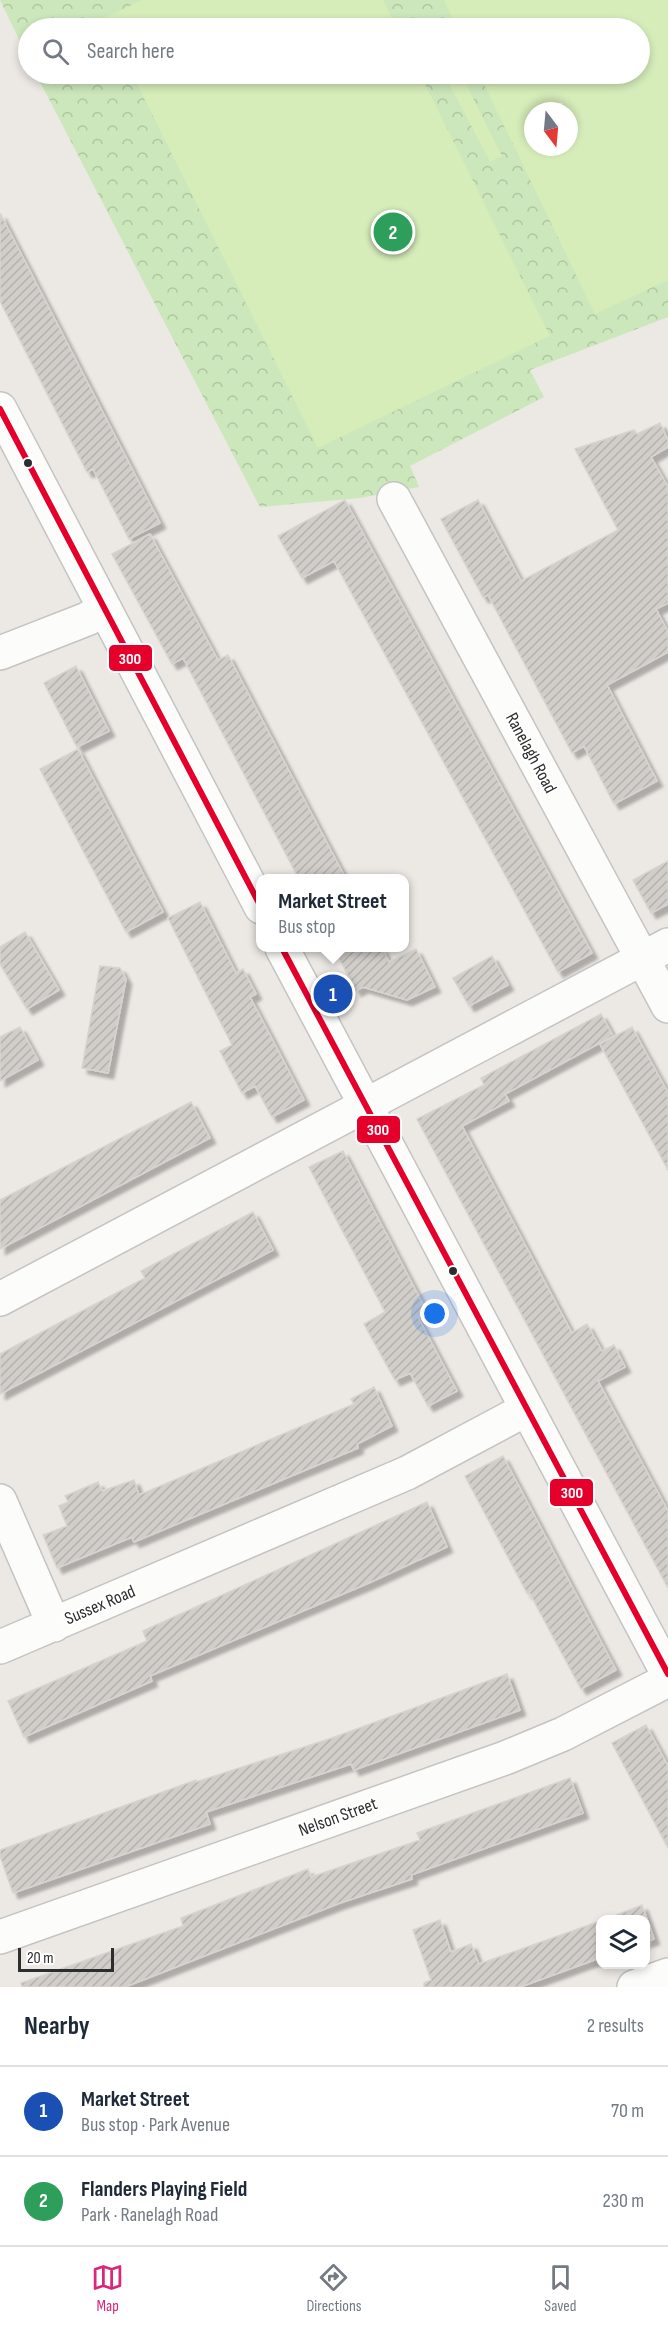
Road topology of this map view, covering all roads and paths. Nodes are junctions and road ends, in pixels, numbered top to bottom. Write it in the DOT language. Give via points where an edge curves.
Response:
graph roads {
  1 [pos="0,409"];
  2 [pos="394,499"];
  3 [pos="105,609"];
  4 [pos="0,653"];
  5 [pos="256,897"];
  6 [pos="284,952"];
  7 [pos="655,952"];
  8 [pos="668,1006"];
  9 [pos="364,1104"];
  10 [pos="0,1299"];
  11 [pos="527,1409"];
  12 [pos="0,1501"];
  13 [pos="54,1624"];
  14 [pos="0,1647"];
  15 [pos="668,1674"];
  16 [pos="668,1680"];
  17 [pos="0,1937"];
  18 [pos="668,1975"];
  19 [pos="634,1987"];
  1 -- 3 [label="street"];
  2 -- 7 [label="street, Ranelagh Road"];
  3 -- 4 [label="street"];
  3 -- 5 [label="street"];
  6 -- 9 [label="street"];
  7 -- 8 [label="street, Ranelagh Road"];
  7 -- 9 [label="street"];
  9 -- 10 [label="street"];
  9 -- 11 [label="street"];
  11 -- 13 [label="street, Sussex Road" via="407,1473"];
  11 -- 15 [label="street"];
  12 -- 13 [label="street"];
  13 -- 14 [label="street, Sussex Road"];
  16 -- 17 [label="street, Nelson Street" via="563,1734 505,1758"];
  18 -- 19 [label="street"];
}
